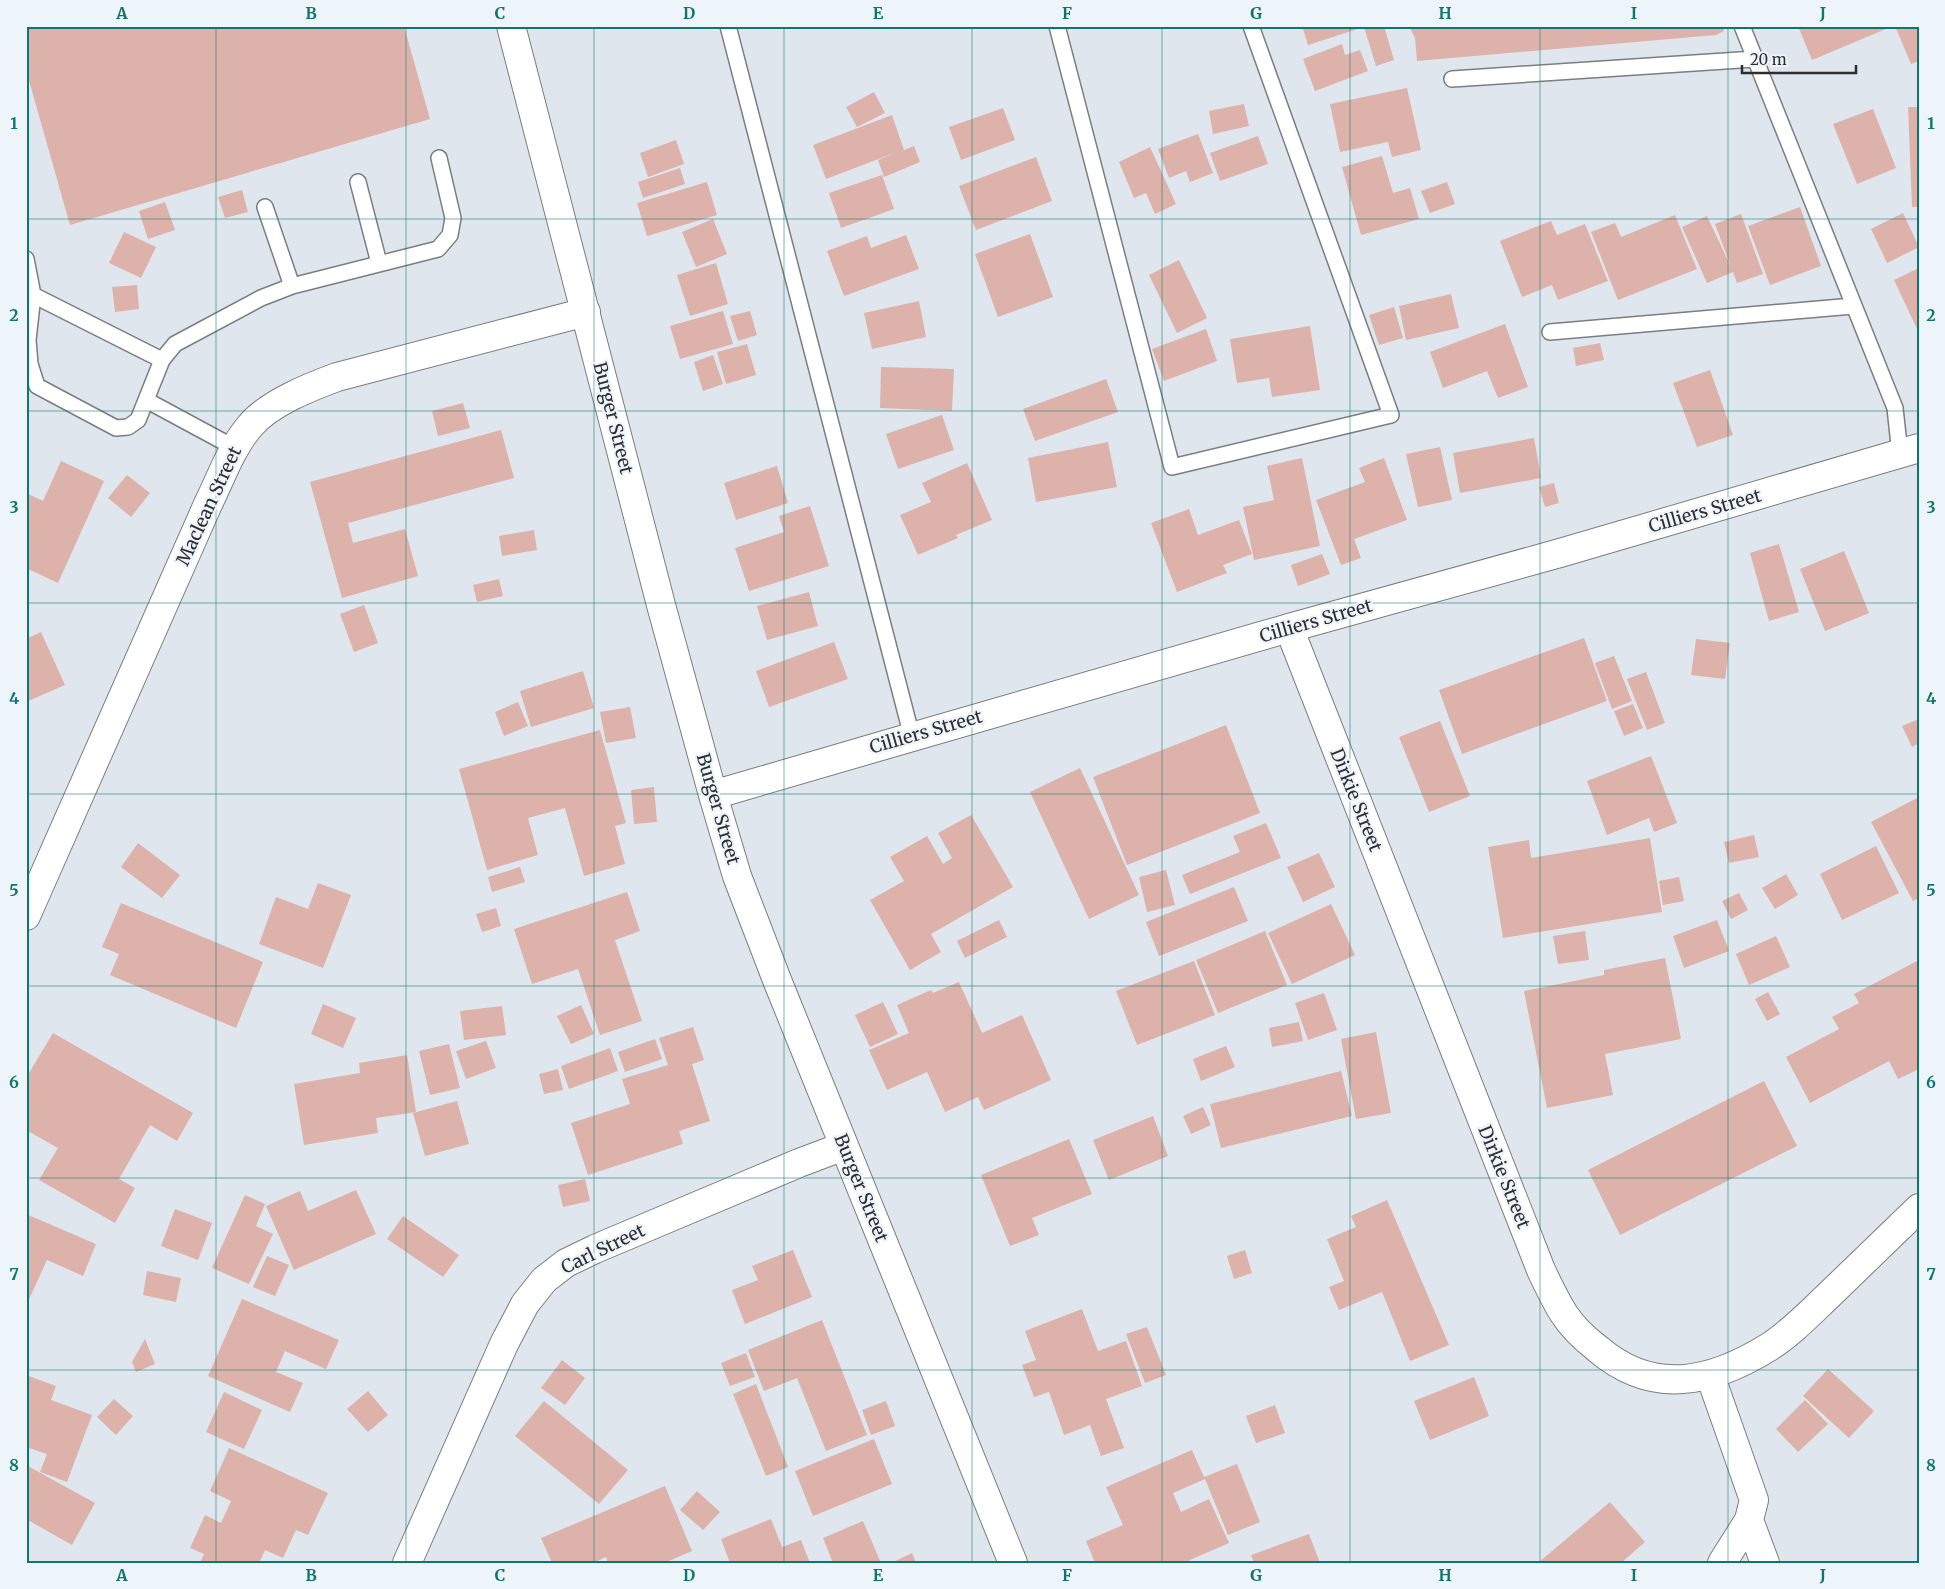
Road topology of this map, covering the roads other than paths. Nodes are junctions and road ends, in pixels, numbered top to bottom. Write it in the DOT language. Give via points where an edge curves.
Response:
graph roads {
  1 [pos="511,26"];
  2 [pos="728,26"];
  3 [pos="1057,26"];
  4 [pos="1251,26"];
  5 [pos="1742,26"];
  6 [pos="1755,59"];
  7 [pos="1452,79"];
  8 [pos="439,158"];
  9 [pos="358,182"];
  10 [pos="265,206"];
  11 [pos="26,258"];
  12 [pos="379,263"];
  13 [pos="292,286"];
  14 [pos="33,295"];
  15 [pos="1853,306"];
  16 [pos="586,312"];
  17 [pos="1550,332"];
  18 [pos="162,360"];
  19 [pos="146,400"];
  20 [pos="235,448"];
  21 [pos="1909,451"];
  22 [pos="1288,628"];
  23 [pos="912,736"];
  24 [pos="713,796"];
  25 [pos="26,916"];
  26 [pos="844,1146"];
  27 [pos="1919,1208"];
  28 [pos="1710,1375"];
  29 [pos="1749,1520"];
  30 [pos="407,1563"];
  31 [pos="1013,1563"];
  32 [pos="1722,1563"];
  33 [pos="1765,1563"];
  1 -- 16 [label="street, Burger Street"];
  2 -- 23 [label="lane"];
  3 -- 4 [label="lane" via="1172,467 1391,415"];
  5 -- 6 [label="lane"];
  6 -- 7 [label="lane"];
  6 -- 15 [label="lane"];
  8 -- 12 [label="lane" via="453,218 450,235 438,249"];
  9 -- 12 [label="lane"];
  10 -- 13 [label="lane"];
  11 -- 14 [label="lane"];
  12 -- 13 [label="lane"];
  13 -- 18 [label="lane" via="261,298 175,344"];
  14 -- 18 [label="lane"];
  14 -- 19 [label="lane" via="28,340 30,364 37,386 116,428 128,427 138,420"];
  15 -- 17 [label="lane"];
  15 -- 21 [label="lane"];
  16 -- 20 [label="street, Maclean Street" via="337,377 274,406 251,424"];
  16 -- 24 [label="street, Burger Street"];
  18 -- 19 [label="lane"];
  19 -- 20 [label="lane"];
  20 -- 25 [label="street, Maclean Street"];
  21 -- 22 [label="street, Cilliers Street"];
  22 -- 23 [label="street, Cilliers Street"];
  22 -- 28 [label="street, Dirkie Street" via="1541,1270 1564,1315 1580,1334 1628,1371 1655,1378 1692,1379"];
  23 -- 24 [label="street, Cilliers Street"];
  24 -- 26 [label="street, Burger Street" via="740,885"];
  26 -- 30 [label="street, Carl Street" via="595,1249 566,1263 544,1280 525,1304 504,1344"];
  26 -- 31 [label="street, Burger Street"];
  27 -- 28 [label="street, Dirkie Street" via="1794,1328 1740,1364"];
  28 -- 29 [label="street" via="1754,1500"];
  29 -- 32 [label="street"];
  29 -- 33 [label="street"];
}
